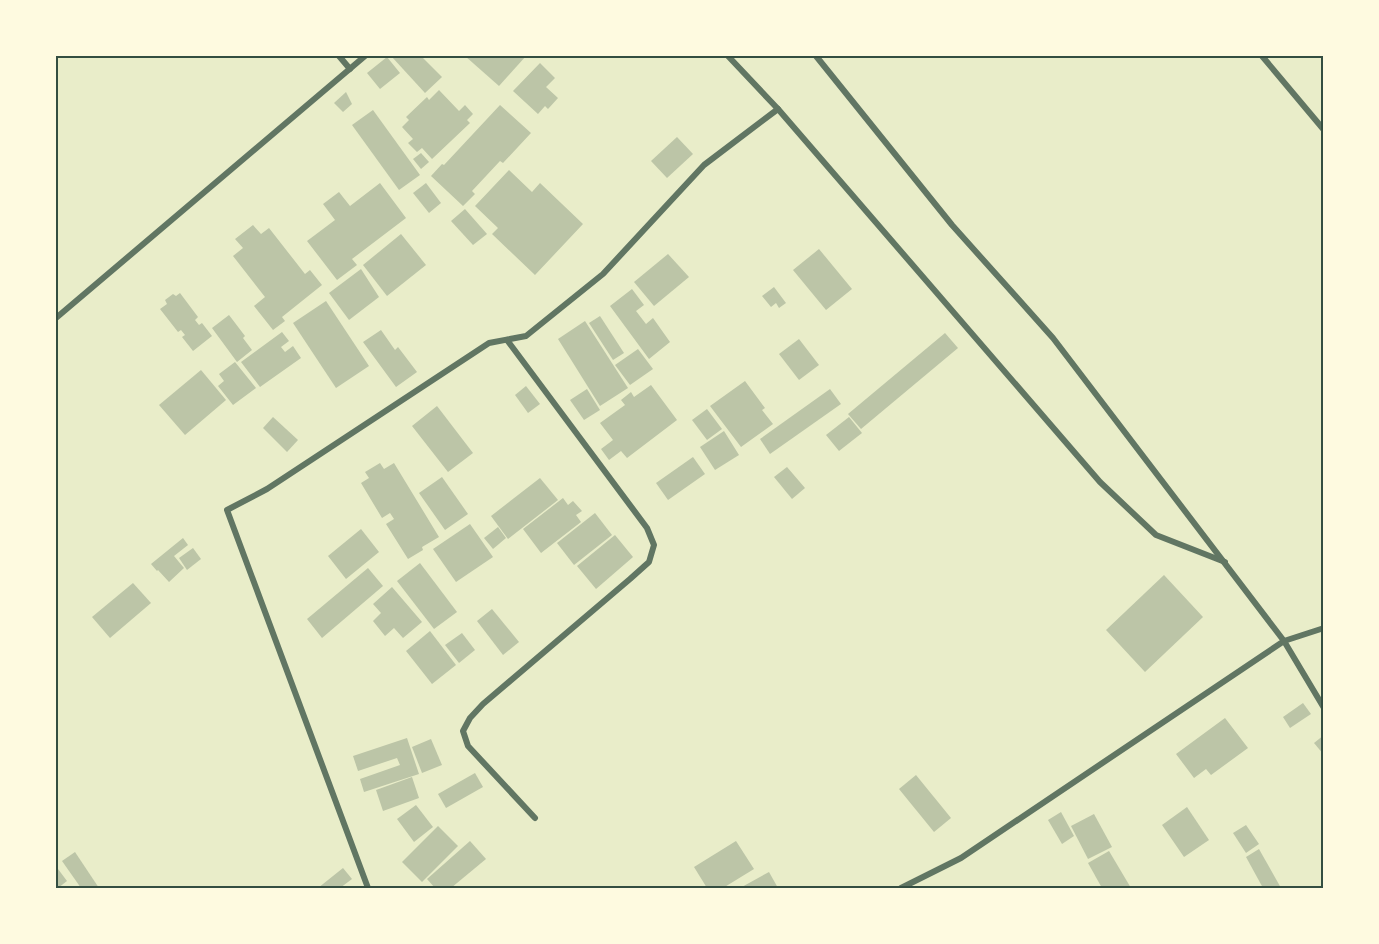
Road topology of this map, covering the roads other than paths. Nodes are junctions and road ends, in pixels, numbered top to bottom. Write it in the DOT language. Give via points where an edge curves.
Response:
graph roads {
  1 [pos="339,56"];
  2 [pos="365,56"];
  3 [pos="728,56"];
  4 [pos="816,56"];
  5 [pos="1262,56"];
  6 [pos="350,69"];
  7 [pos="778,109"];
  8 [pos="1323,130"];
  9 [pos="56,318"];
  10 [pos="507,340"];
  11 [pos="1226,562"];
  12 [pos="1323,628"];
  13 [pos="1284,641"];
  14 [pos="1323,708"];
  15 [pos="535,818"];
  16 [pos="368,888"];
  17 [pos="901,888"];
  1 -- 6 [label="street"];
  2 -- 6 [label="street"];
  3 -- 7 [label="street"];
  4 -- 11 [label="street" via="952,225 1053,338"];
  5 -- 8 [label="street"];
  6 -- 9 [label="street"];
  7 -- 10 [label="street" via="704,165 603,274 526,336"];
  7 -- 11 [label="street" via="1100,482 1156,535"];
  10 -- 15 [label="street" via="647,528 654,545 649,562 483,704 463,731 468,746"];
  10 -- 16 [label="street" via="489,343 267,489 227,510"];
  11 -- 13 [label="street"];
  12 -- 13 [label="street"];
  13 -- 14 [label="street"];
  13 -- 17 [label="street" via="961,858"];
}
